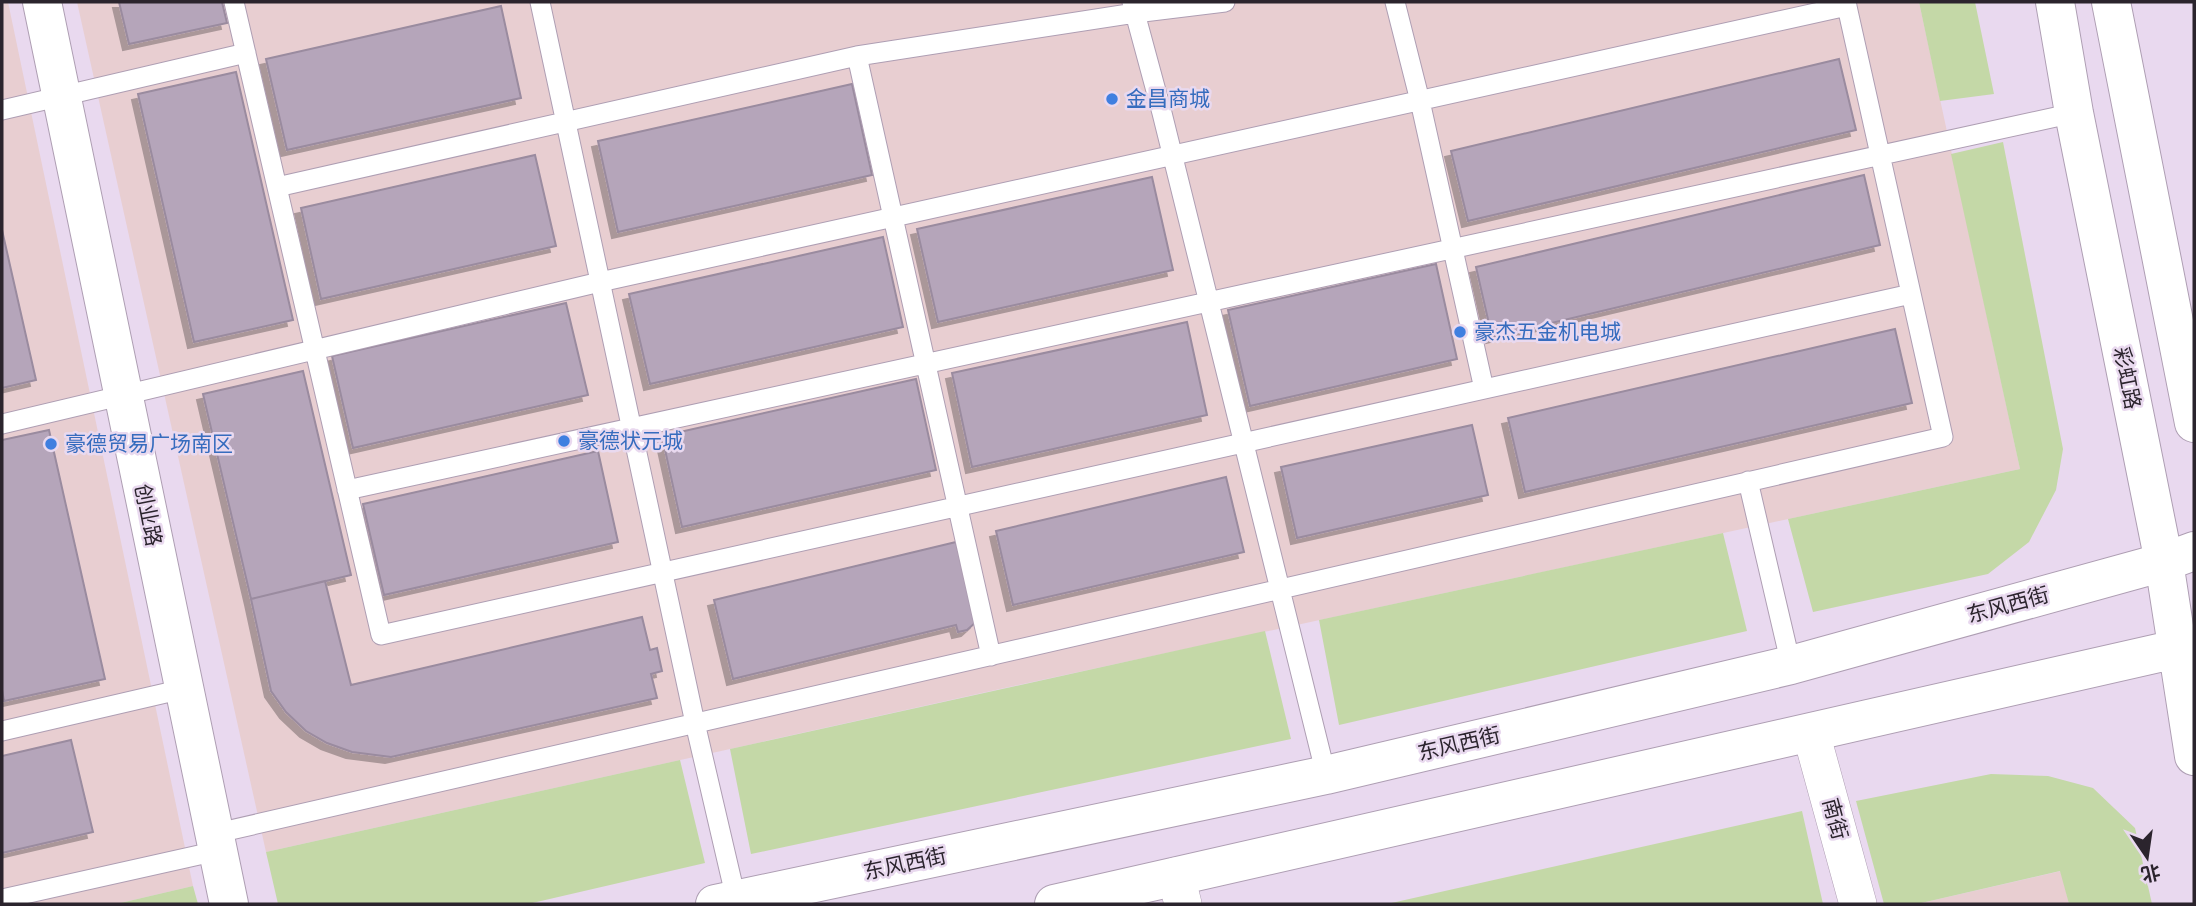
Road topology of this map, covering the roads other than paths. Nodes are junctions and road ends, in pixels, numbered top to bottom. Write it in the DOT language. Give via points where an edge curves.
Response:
graph roads {
  1 [pos="42,2"];
  2 [pos="234,2"];
  3 [pos="540,2"];
  4 [pos="1225,2"];
  5 [pos="1395,2"];
  6 [pos="2055,2"];
  7 [pos="2110,2"];
  8 [pos="1847,4"];
  9 [pos="1134,7"];
  10 [pos="246,53"];
  11 [pos="857,56"];
  12 [pos="61,96"];
  13 [pos="1420,101"];
  14 [pos="2,110"];
  15 [pos="2074,113"];
  16 [pos="566,122"];
  17 [pos="1172,155"];
  18 [pos="1881,156"];
  19 [pos="277,187"];
  20 [pos="894,217"];
  21 [pos="1453,248"];
  22 [pos="600,282"];
  23 [pos="1911,294"];
  24 [pos="1209,302"];
  25 [pos="314,348"];
  26 [pos="926,363"];
  27 [pos="1484,389"];
  28 [pos="124,396"];
  29 [pos="2194,423"];
  30 [pos="2,424"];
  31 [pos="632,428"];
  32 [pos="1244,443"];
  33 [pos="1748,481"];
  34 [pos="347,490"];
  35 [pos="958,507"];
  36 [pos="2179,557"];
  37 [pos="663,573"];
  38 [pos="1279,589"];
  39 [pos="2186,648"];
  40 [pos="991,656"];
  41 [pos="1791,665"];
  42 [pos="183,688"];
  43 [pos="695,723"];
  44 [pos="2,731"];
  45 [pos="1811,733"];
  46 [pos="2194,756"];
  47 [pos="1326,775"];
  48 [pos="215,842"];
  49 [pos="1180,890"];
  50 [pos="2,900"];
  51 [pos="726,902"];
  52 [pos="229,904"];
  53 [pos="1054,904"];
  54 [pos="1858,904"];
  1 -- 12 [label="main road, 创业路"];
  2 -- 10 [label="lane"];
  3 -- 16 [label="lane"];
  4 -- 9 [label="lane"];
  5 -- 13 [label="lane"];
  6 -- 15 [label="main road, 彩虹路"];
  7 -- 29 [label="main road"];
  8 -- 13 [label="lane"];
  8 -- 18 [label="lane"];
  9 -- 11 [label="lane"];
  9 -- 17 [label="lane"];
  10 -- 12 [label="lane"];
  10 -- 19 [label="lane"];
  11 -- 16 [label="lane"];
  11 -- 20 [label="lane"];
  12 -- 14 [label="lane"];
  12 -- 28 [label="main road, 创业路"];
  13 -- 17 [label="lane"];
  13 -- 21 [label="lane"];
  15 -- 18 [label="lane"];
  15 -- 36 [label="main road, 彩虹路"];
  16 -- 19 [label="lane"];
  16 -- 22 [label="lane"];
  17 -- 20 [label="lane"];
  17 -- 24 [label="lane"];
  18 -- 21 [label="lane"];
  18 -- 23 [label="lane"];
  19 -- 25 [label="lane"];
  20 -- 22 [label="lane"];
  20 -- 26 [label="lane"];
  21 -- 24 [label="lane"];
  21 -- 27 [label="lane"];
  22 -- 25 [label="lane"];
  22 -- 31 [label="lane"];
  23 -- 27 [label="lane"];
  23 -- 33 [label="lane" via="1943,437"];
  24 -- 26 [label="lane"];
  24 -- 32 [label="lane"];
  25 -- 28 [label="lane"];
  25 -- 34 [label="lane"];
  26 -- 31 [label="lane"];
  26 -- 35 [label="lane"];
  27 -- 32 [label="lane"];
  28 -- 30 [label="lane"];
  28 -- 42 [label="main road, 创业路"];
  31 -- 34 [label="lane"];
  31 -- 37 [label="lane"];
  32 -- 35 [label="lane"];
  32 -- 38 [label="lane"];
  33 -- 38 [label="lane"];
  33 -- 41 [label="lane"];
  34 -- 37 [label="lane" via="381,635"];
  35 -- 37 [label="lane"];
  35 -- 40 [label="lane"];
  36 -- 39 [label="main road, 彩虹路"];
  36 -- 41 [label="main road, 东风西街"];
  37 -- 43 [label="lane"];
  38 -- 40 [label="lane"];
  38 -- 47 [label="lane"];
  39 -- 45 [label="main road"];
  39 -- 46 [label="main road, 彩虹路"];
  40 -- 43 [label="lane"];
  41 -- 47 [label="main road, 东风西街"];
  42 -- 44 [label="lane"];
  42 -- 48 [label="main road, 创业路"];
  43 -- 48 [label="lane"];
  43 -- 51 [label="lane"];
  45 -- 49 [label="main road"];
  45 -- 54 [label="street, 南街"];
  47 -- 51 [label="main road, 东风西街"];
  48 -- 50 [label="lane"];
  48 -- 52 [label="main road, 创业路"];
  49 -- 53 [label="main road"];
}
